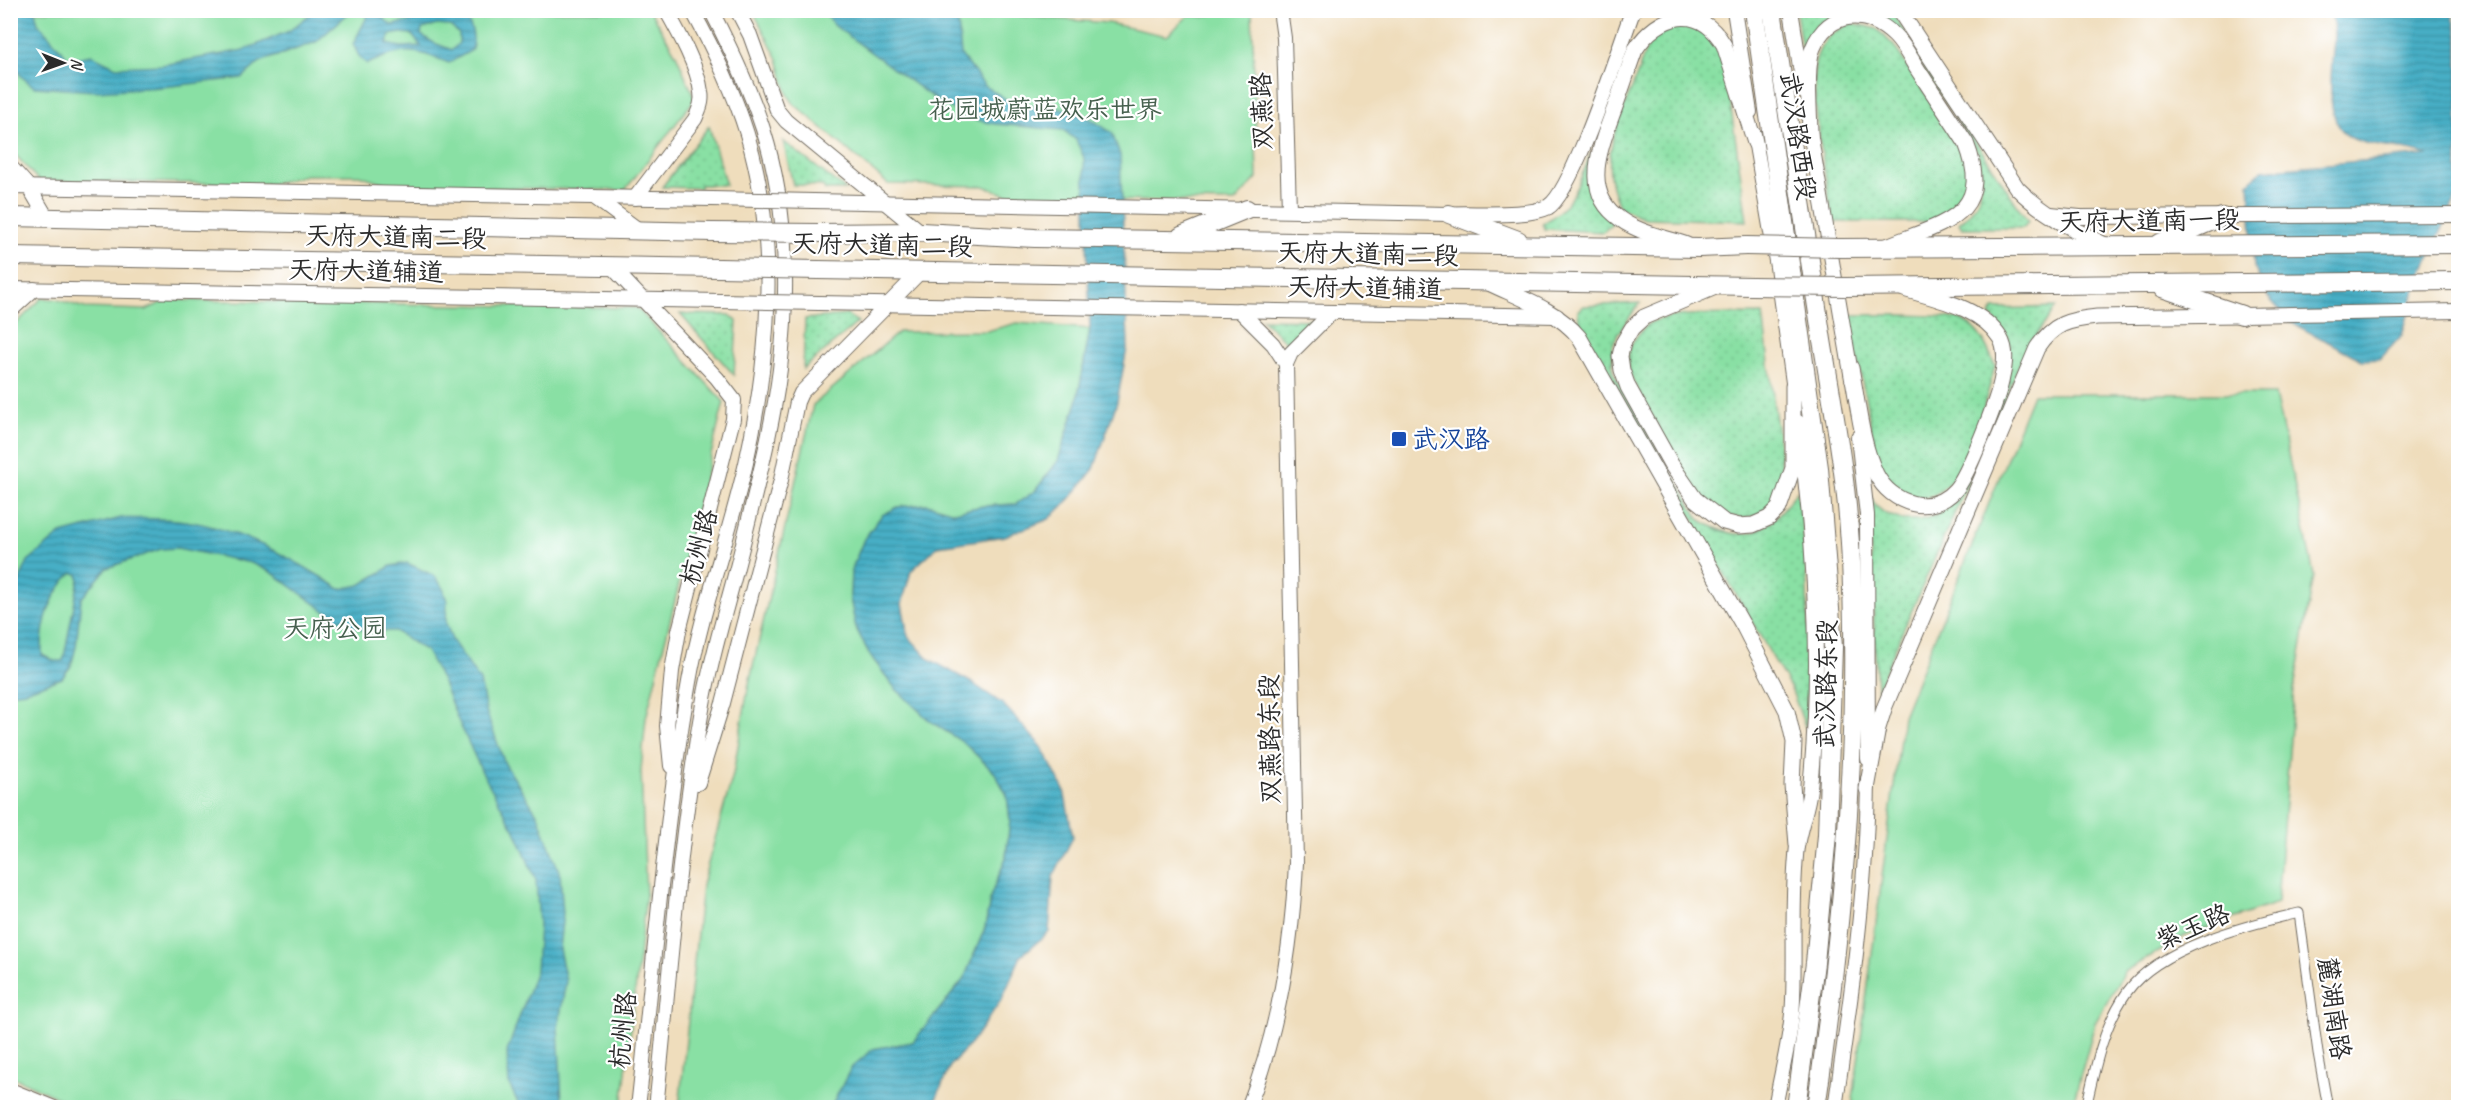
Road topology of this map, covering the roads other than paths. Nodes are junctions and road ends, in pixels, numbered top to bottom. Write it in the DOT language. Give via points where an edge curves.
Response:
graph roads {
  1 [pos="666,10"];
  2 [pos="692,10"];
  3 [pos="711,10"];
  4 [pos="737,10"];
  5 [pos="1280,10"];
  6 [pos="1633,10"];
  7 [pos="1734,10"];
  8 [pos="1754,10"];
  9 [pos="1772,10"];
  10 [pos="1791,10"];
  11 [pos="1899,10"];
  12 [pos="1810,135"];
  13 [pos="1755,143"];
  14 [pos="10,166"];
  15 [pos="10,187"];
  16 [pos="29,187"];
  17 [pos="594,197"];
  18 [pos="635,198"];
  19 [pos="884,202"];
  20 [pos="1247,209"];
  21 [pos="1289,210"];
  22 [pos="2046,213"];
  23 [pos="1449,214"];
  24 [pos="2458,215"];
  25 [pos="10,217"];
  26 [pos="2222,217"];
  27 [pos="47,218"];
  28 [pos="641,232"];
  29 [pos="921,232"];
  30 [pos="1173,238"];
  31 [pos="2458,244"];
  32 [pos="1531,245"];
  33 [pos="2110,247"];
  34 [pos="2150,247"];
  35 [pos="1699,248"];
  36 [pos="1840,248"];
  37 [pos="1880,249"];
  38 [pos="13,258"];
  39 [pos="1810,263"];
  40 [pos="611,266"];
  41 [pos="1791,270"];
  42 [pos="921,272"];
  43 [pos="2457,281"];
  44 [pos="1486,282"];
  45 [pos="2148,284"];
  46 [pos="1718,286"];
  47 [pos="1896,286"];
  48 [pos="10,289"];
  49 [pos="33,289"];
  50 [pos="643,300"];
  51 [pos="890,304"];
  52 [pos="1239,310"];
  53 [pos="10,311"];
  54 [pos="2458,311"];
  55 [pos="1332,312"];
  56 [pos="2242,315"];
  57 [pos="1557,316"];
  58 [pos="1286,364"];
  59 [pos="1851,368"];
  60 [pos="1793,386"];
  61 [pos="1868,789"];
  62 [pos="673,792"];
  63 [pos="687,813"];
  64 [pos="1797,845"];
  65 [pos="2299,913"];
  66 [pos="10,1090"];
  67 [pos="54,1107"];
  68 [pos="638,1107"];
  69 [pos="656,1107"];
  70 [pos="1248,1107"];
  71 [pos="1775,1107"];
  72 [pos="1796,1107"];
  73 [pos="1816,1107"];
  74 [pos="1835,1107"];
  75 [pos="2086,1107"];
  76 [pos="2328,1107"];
  1 -- 18 [label="main road" via="698,79 701,105 695,119"];
  2 -- 62 [label="main road, 杭州路" via="714,52 746,133 762,203 768,292 756,412 690,678"];
  3 -- 63 [label="main road, 杭州路" via="730,46 763,130 780,217 783,303 780,370 745,537 714,647"];
  4 -- 19 [label="main road" via="777,110"];
  5 -- 21 [label="main road, 双燕路"];
  6 -- 23 [label="main road" via="1576,165 1564,190 1550,206 1534,212"];
  7 -- 13 [label="main road"];
  8 -- 41 [label="highway, 武汉路西段"];
  9 -- 39 [label="highway, 武汉路西段"];
  10 -- 12 [label="main road"];
  11 -- 22 [label="main road" via="2018,188"];
  12 -- 37 [label="main road" via="1812,48 1826,29 1843,18 1863,16 1878,22 1896,37 1966,143 1976,179 1970,202 1960,213"];
  12 -- 59 [label="main road"];
  13 -- 35 [label="main road" via="1716,30 1704,21 1678,18 1644,37 1635,50 1599,151 1598,184 1606,205 1622,220"];
  13 -- 60 [label="main road"];
  14 -- 16 [label="main road"];
  15 -- 16 [label="main road"];
  16 -- 17 [label="main road"];
  16 -- 27 [label="main road"];
  17 -- 18 [label="main road"];
  17 -- 28 [label="main road"];
  18 -- 19 [label="main road, bridge"];
  19 -- 20 [label="main road"];
  19 -- 29 [label="main road"];
  20 -- 21 [label="main road"];
  20 -- 30 [label="highway"];
  21 -- 23 [label="main road"];
  22 -- 26 [label="main road" via="2080,217"];
  22 -- 33 [label="main road"];
  23 -- 32 [label="highway"];
  24 -- 26 [label="main road"];
  25 -- 27 [label="highway, 天府大道南二段"];
  26 -- 34 [label="highway"];
  27 -- 28 [label="highway, 天府大道南二段"];
  28 -- 29 [label="highway, 天府大道南二段, bridge"];
  29 -- 30 [label="highway, 天府大道南二段" via="1035,238"];
  30 -- 32 [label="highway, 天府大道南二段"];
  31 -- 34 [label="highway, 天府大道南一段"];
  32 -- 35 [label="highway, 天府大道南二段"];
  33 -- 34 [label="highway, 天府大道南一段"];
  33 -- 37 [label="highway, 天府大道南一段"];
  35 -- 36 [label="highway, 天府大道南二段, bridge"];
  36 -- 37 [label="highway, 天府大道南一段"];
  38 -- 40 [label="highway, 天府大道南二段"];
  39 -- 73 [label="highway, 武汉路东段" via="1842,474 1853,617 1848,838"];
  40 -- 42 [label="highway, 天府大道南二段, bridge"];
  40 -- 50 [label="main road"];
  41 -- 72 [label="highway, 武汉路东段" via="1819,468 1833,647 1827,835"];
  42 -- 44 [label="highway, 天府大道南二段"];
  42 -- 51 [label="main road"];
  43 -- 45 [label="highway"];
  44 -- 46 [label="highway, 天府大道南二段"];
  44 -- 57 [label="main road"];
  45 -- 47 [label="highway"];
  45 -- 56 [label="highway"];
  46 -- 47 [label="highway, 天府大道南二段, bridge"];
  46 -- 60 [label="main road" via="1644,317 1632,328 1620,356 1628,387 1671,464 1695,499 1724,522 1753,525 1779,508 1793,468"];
  47 -- 59 [label="main road" via="1963,308 1987,323 2005,348 2002,380 1965,476 1941,501 1914,505 1903,502 1876,476"];
  48 -- 49 [label="main road, 天府大道辅道"];
  49 -- 50 [label="main road, 天府大道辅道"];
  49 -- 53 [label="main road"];
  50 -- 51 [label="main road, 天府大道辅道, bridge"];
  50 -- 62 [label="main road" via="734,400 733,418 672,671 667,726"];
  51 -- 52 [label="main road, 天府大道辅道"];
  51 -- 63 [label="main road" via="801,393 797,402 781,480 723,703"];
  52 -- 55 [label="main road, 天府大道辅道"];
  52 -- 58 [label="main road" via="1273,344"];
  54 -- 56 [label="main road"];
  55 -- 57 [label="main road, 天府大道辅道"];
  55 -- 58 [label="main road" via="1291,353"];
  56 -- 61 [label="main road" via="2075,319 2047,334 2037,348 1885,706"];
  57 -- 64 [label="main road" via="1569,325 1591,357 1744,627 1787,711 1794,742 1792,785"];
  58 -- 70 [label="main road, 双燕路东段" via="1294,908 1274,1028"];
  59 -- 61 [label="main road" via="1867,515"];
  60 -- 64 [label="main road" via="1810,504 1814,582 1809,790"];
  61 -- 74 [label="main road" via="1854,968"];
  62 -- 68 [label="main road, 杭州路"];
  63 -- 69 [label="main road, 杭州路"];
  64 -- 71 [label="main road" via="1793,1002"];
  65 -- 75 [label="street, 紫玉路" via="2260,922 2191,947 2163,959 2144,973 2128,990 2103,1037"];
  65 -- 76 [label="street, 麓湖南路"];
  66 -- 67 [label="main road"];
}
